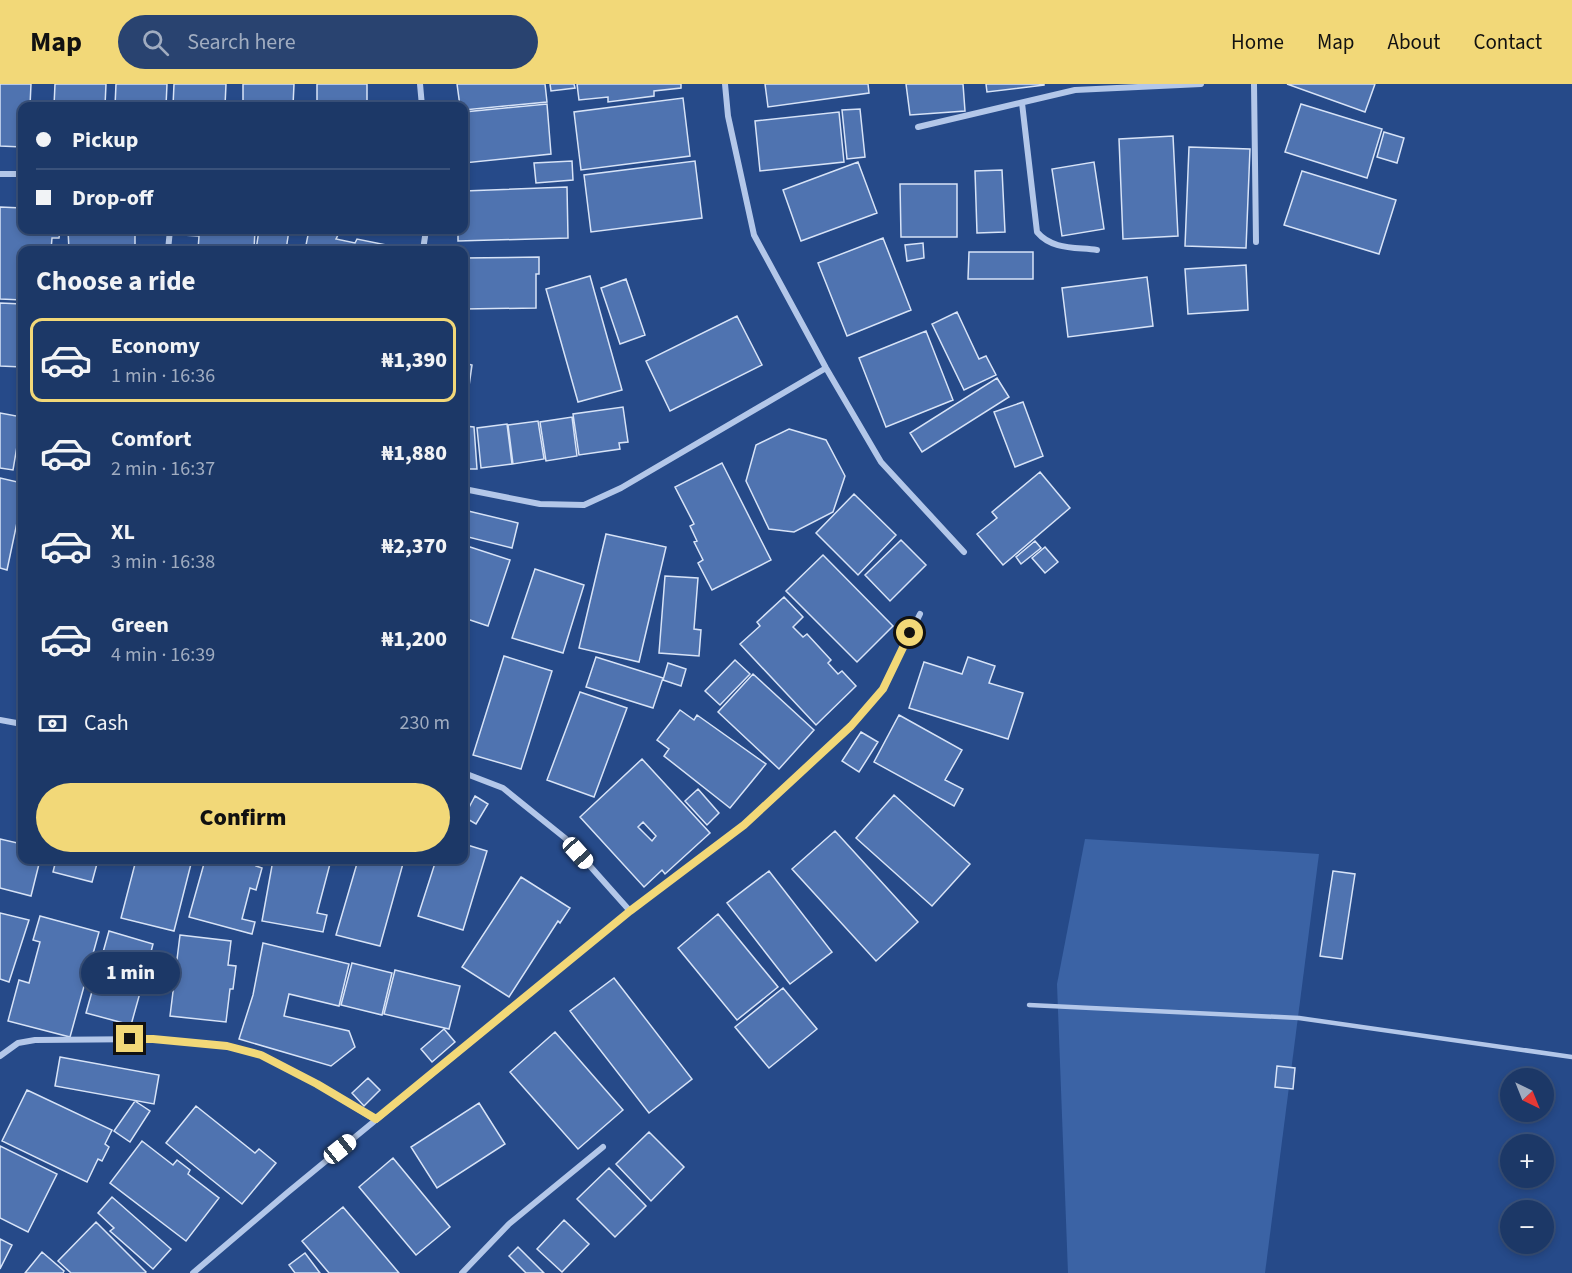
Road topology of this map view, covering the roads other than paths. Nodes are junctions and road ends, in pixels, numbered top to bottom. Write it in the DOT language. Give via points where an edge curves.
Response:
graph roads {
  1 [pos="420,84"];
  2 [pos="725,84"];
  3 [pos="1201,84"];
  4 [pos="1254,84"];
  5 [pos="1075,87"];
  6 [pos="422,102"];
  7 [pos="1022,103"];
  8 [pos="918,127"];
  9 [pos="0,174"];
  10 [pos="18,174"];
  11 [pos="1256,242"];
  12 [pos="1097,250"];
  13 [pos="826,368"];
  14 [pos="468,490"];
  15 [pos="964,552"];
  16 [pos="920,614"];
  17 [pos="0,720"];
  18 [pos="18,723"];
  19 [pos="468,775"];
  20 [pos="630,911"];
  21 [pos="1029,1005"];
  22 [pos="0,1056"];
  23 [pos="1572,1057"];
  24 [pos="376,1119"];
  25 [pos="603,1147"];
  26 [pos="193,1273"];
  27 [pos="462,1273"];
  1 -- 6 [label="street"];
  2 -- 13 [label="street" via="728,116 754,235"];
  3 -- 5 [label="street"];
  4 -- 11 [label="street"];
  5 -- 7 [label="street"];
  7 -- 8 [label="street"];
  7 -- 12 [label="street" via="1036,232 1053,245"];
  9 -- 10 [label="street"];
  13 -- 14 [label="street" via="621,488 584,505 540,504"];
  13 -- 15 [label="street" via="881,462"];
  16 -- 20 [label="street" via="883,689 851,726 744,825"];
  17 -- 18 [label="street"];
  19 -- 20 [label="street" via="503,788 564,838"];
  20 -- 24 [label="street"];
  21 -- 23 [label="lane" via="1299,1018"];
  22 -- 24 [label="street" via="18,1043 35,1040 153,1039 227,1046 261,1055"];
  24 -- 26 [label="street"];
  25 -- 27 [label="street" via="509,1224"];
}
